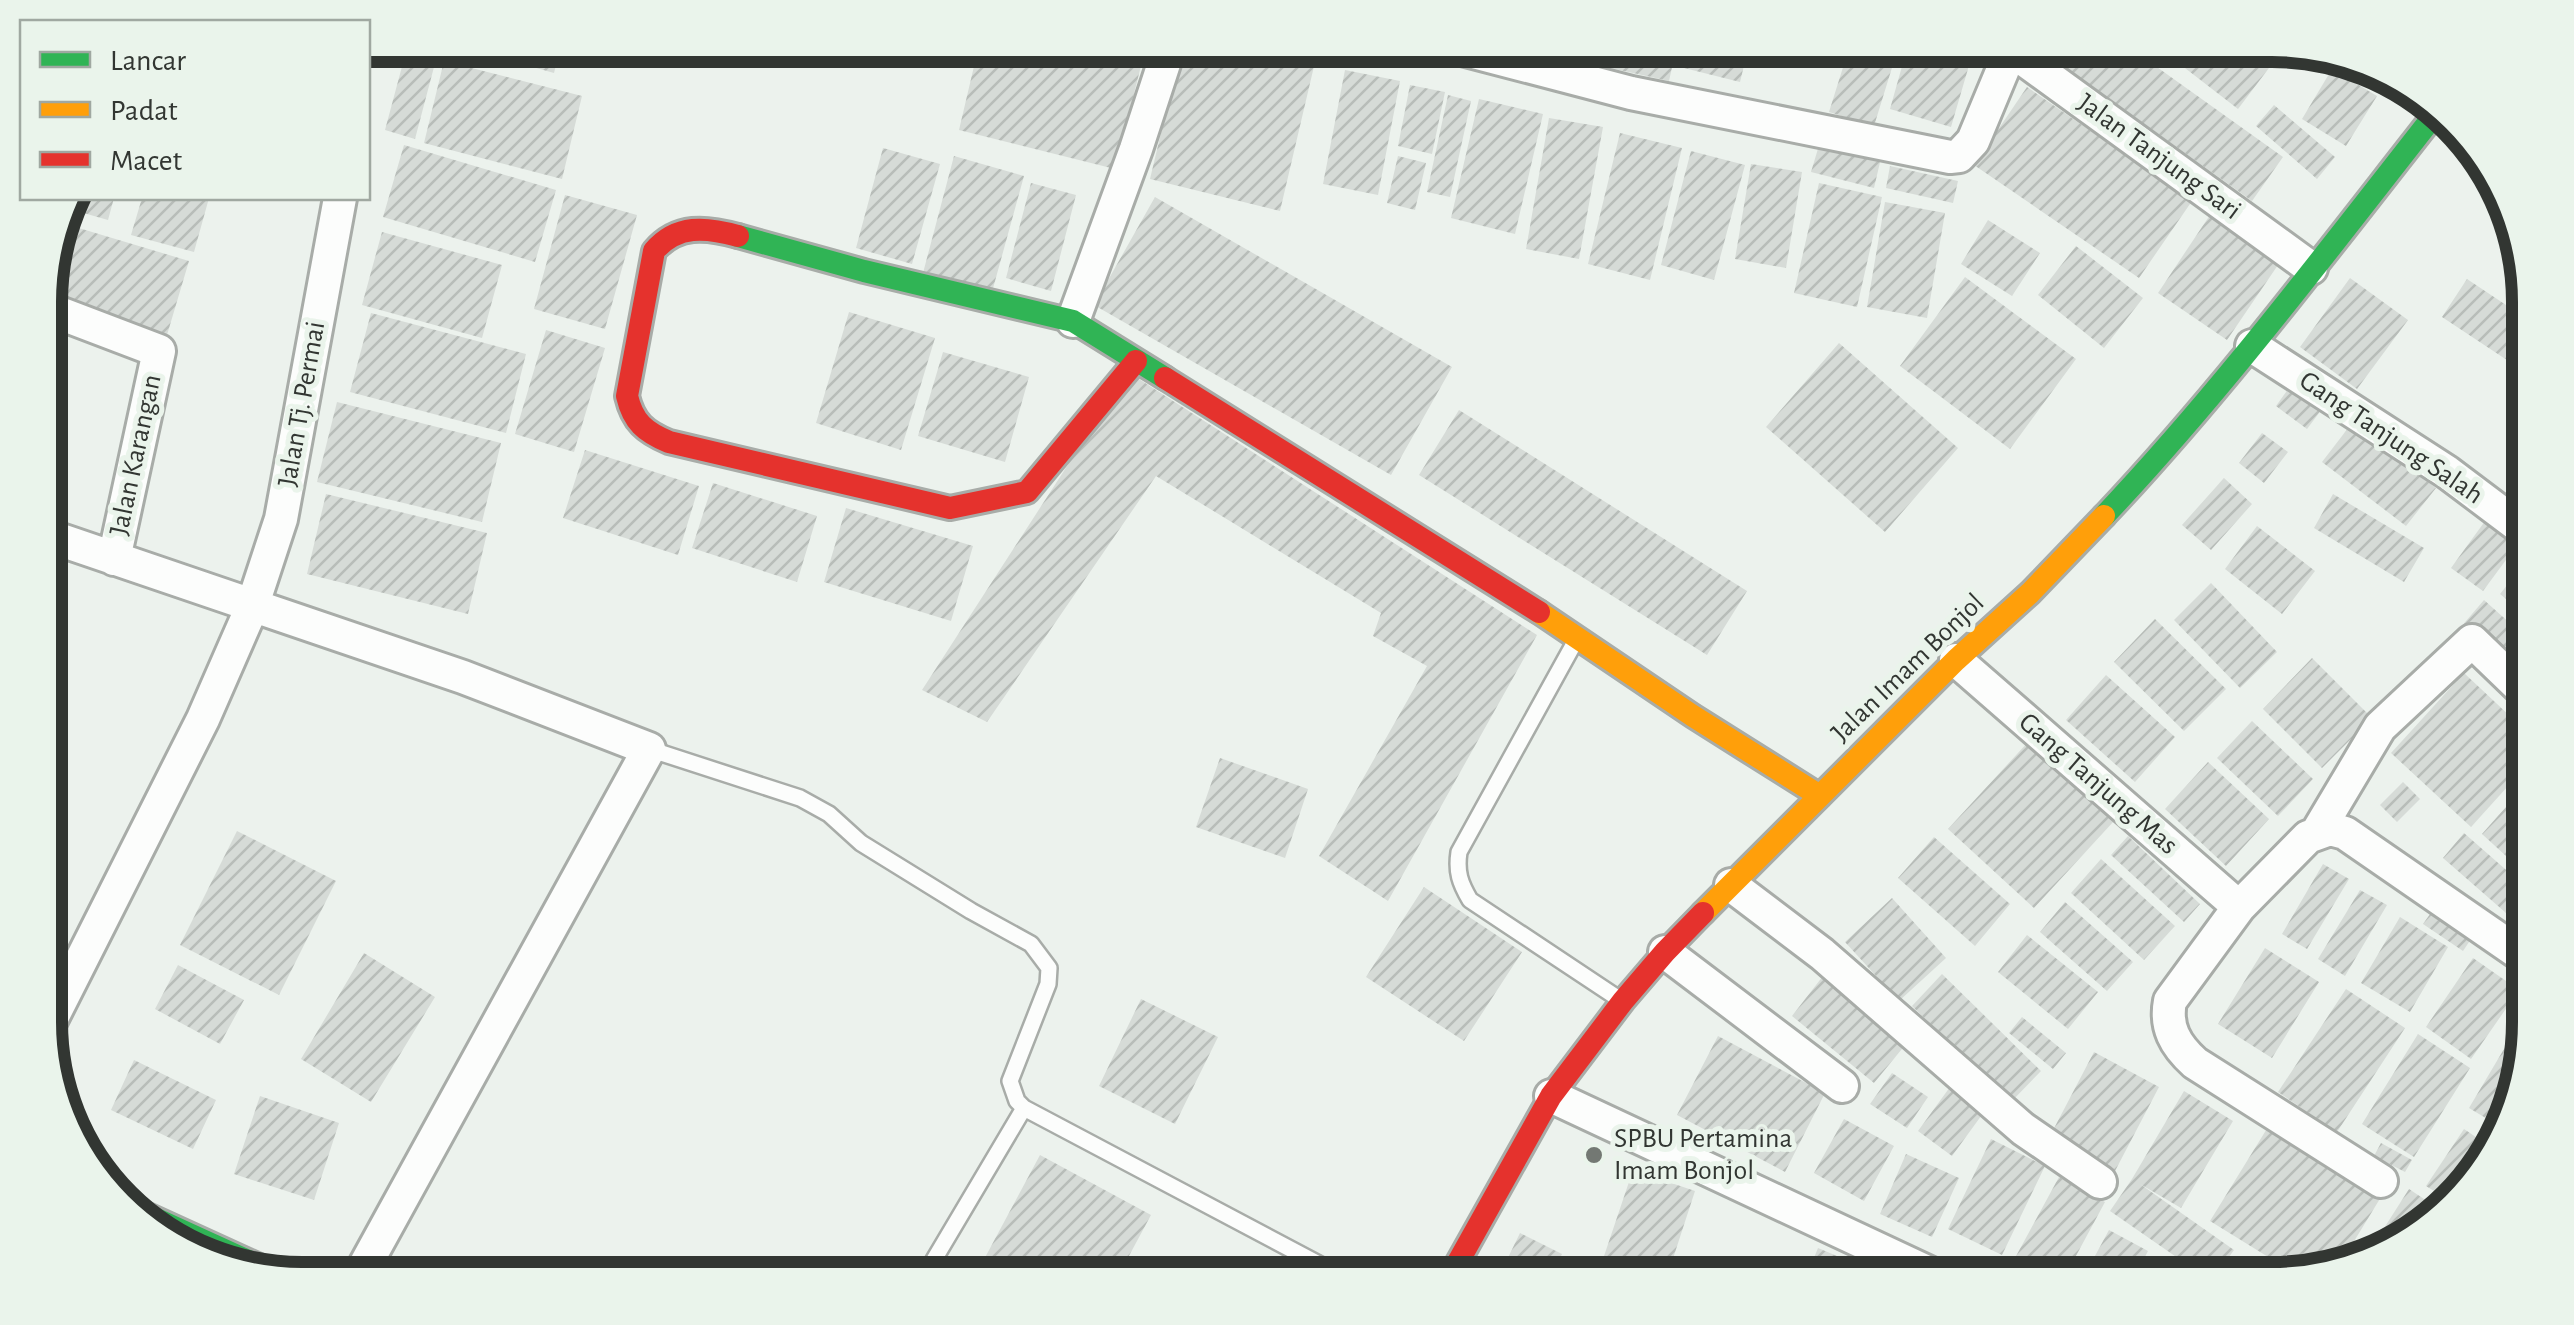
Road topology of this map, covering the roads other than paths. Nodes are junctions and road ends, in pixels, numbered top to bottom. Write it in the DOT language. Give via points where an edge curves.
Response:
graph roads {
  1 [pos="1164,62"];
  2 [pos="1512,62"];
  3 [pos="2006,62"];
  4 [pos="2032,62"];
  5 [pos="2428,122"];
  6 [pos="340,200"];
  7 [pos="2311,268"];
  8 [pos="63,315"];
  9 [pos="1073,321"];
  10 [pos="2252,346"];
  11 [pos="1136,361"];
  12 [pos="2512,521"];
  13 [pos="63,541"];
  14 [pos="114,559"];
  15 [pos="252,608"];
  16 [pos="1578,636"];
  17 [pos="1956,660"];
  18 [pos="2512,680"];
  19 [pos="649,749"];
  20 [pos="1820,796"];
  21 [pos="2318,832"];
  22 [pos="1731,885"];
  23 [pos="2239,907"];
  24 [pos="2512,948"];
  25 [pos="1665,952"];
  26 [pos="62,999"];
  27 [pos="1623,1001"];
  28 [pos="1842,1086"];
  29 [pos="1551,1096"];
  30 [pos="1024,1108"];
  31 [pos="2381,1181"];
  32 [pos="2100,1182"];
  33 [pos="188,1234"];
  34 [pos="227,1250"];
  35 [pos="366,1262"];
  36 [pos="933,1262"];
  37 [pos="1315,1262"];
  38 [pos="1458,1262"];
  39 [pos="1906,1262"];
  1 -- 9 [label="street"];
  2 -- 3 [label="street" via="1631,93 1950,157 1974,141"];
  4 -- 7 [label="street, Jalan Tanjung Sari"];
  5 -- 7 [label="street, Jalan Imam Bonjol"];
  6 -- 15 [label="street, Jalan Tj. Permai" via="282,518"];
  7 -- 10 [label="street, Jalan Imam Bonjol"];
  8 -- 14 [label="street, Jalan Karangan" via="159,352"];
  9 -- 11 [label="street"];
  9 -- 11 [label="street" via="695,227 654,251 629,411 636,424 669,442 950,508 1028,492"];
  10 -- 12 [label="street, Gang Tanjung Salah"];
  10 -- 17 [label="street, Jalan Imam Bonjol" via="2135,483"];
  11 -- 16 [label="street"];
  13 -- 14 [label="street"];
  14 -- 15 [label="street"];
  15 -- 19 [label="street"];
  15 -- 26 [label="street, Jalan Tj. Permai" via="204,720"];
  16 -- 20 [label="street"];
  16 -- 27 [label="lane" via="1457,868 1470,900"];
  17 -- 20 [label="street, Jalan Imam Bonjol"];
  17 -- 23 [label="street, Gang Tanjung Mas"];
  18 -- 21 [label="street" via="2472,641 2380,727"];
  19 -- 30 [label="lane" via="800,798 1031,944 1049,968 1010,1081"];
  19 -- 35 [label="street"];
  20 -- 22 [label="street, Jalan Imam Bonjol"];
  21 -- 23 [label="street"];
  21 -- 24 [label="street" via="2345,833"];
  22 -- 25 [label="street, Jalan Imam Bonjol"];
  22 -- 32 [label="street" via="1822,954 2024,1129"];
  23 -- 31 [label="street" via="2170,1001 2170,1032 2195,1062"];
  25 -- 27 [label="street, Jalan Imam Bonjol"];
  25 -- 28 [label="street"];
  27 -- 29 [label="street, Jalan Imam Bonjol"];
  29 -- 38 [label="street, Jalan Imam Bonjol"];
  29 -- 39 [label="street"];
  30 -- 36 [label="lane"];
  30 -- 37 [label="lane"];
  33 -- 34 [label="street"];
}
